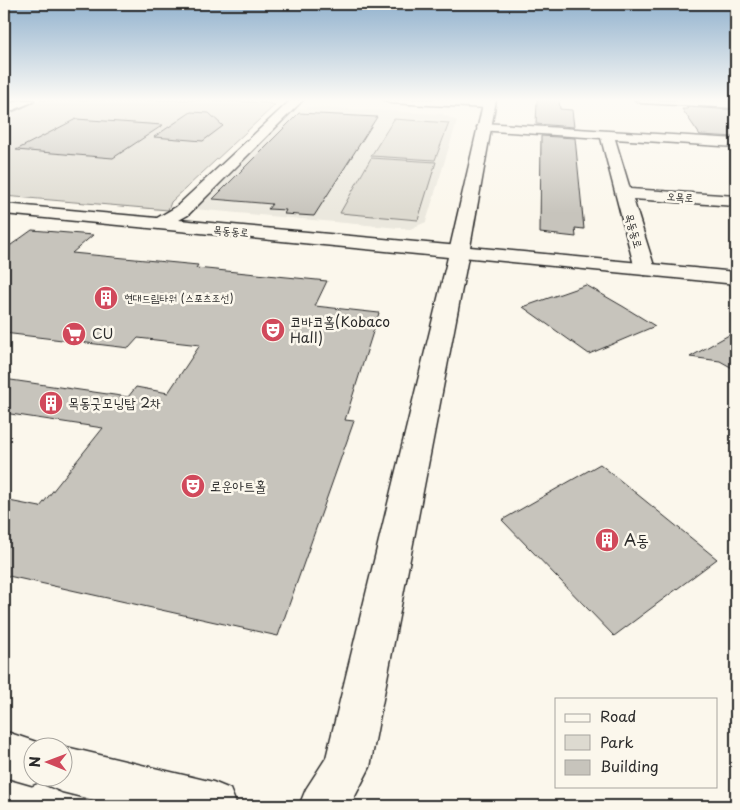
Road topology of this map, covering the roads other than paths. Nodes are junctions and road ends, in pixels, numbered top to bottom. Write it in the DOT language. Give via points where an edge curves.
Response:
graph roads {
  1 [pos="258,138"];
  2 [pos="481,138"];
  3 [pos="609,138"];
  4 [pos="653,138"];
  5 [pos="736,143"];
  6 [pos="624,193"];
  7 [pos="736,202"];
  8 [pos="4,210"];
  9 [pos="159,224"];
  10 [pos="459,252"];
  11 [pos="645,269"];
  12 [pos="736,278"];
  13 [pos="4,754"];
  14 [pos="22,759"];
  15 [pos="72,771"];
  16 [pos="213,806"];
  17 [pos="323,806"];
  1 -- 9 [label="street" via="182,211"];
  2 -- 10 [label="street"];
  3 -- 6 [label="street, 목동동로"];
  4 -- 5 [label="street"];
  6 -- 7 [label="street, 오목로"];
  6 -- 11 [label="street, 목동동로"];
  8 -- 9 [label="street, 목동동로"];
  9 -- 10 [label="street, 목동동로"];
  10 -- 11 [label="street, 목동동로"];
  10 -- 17 [label="street" via="347,767"];
  11 -- 12 [label="street, 목동동로"];
  13 -- 14 [label="street"];
  15 -- 16 [label="street"];
}
